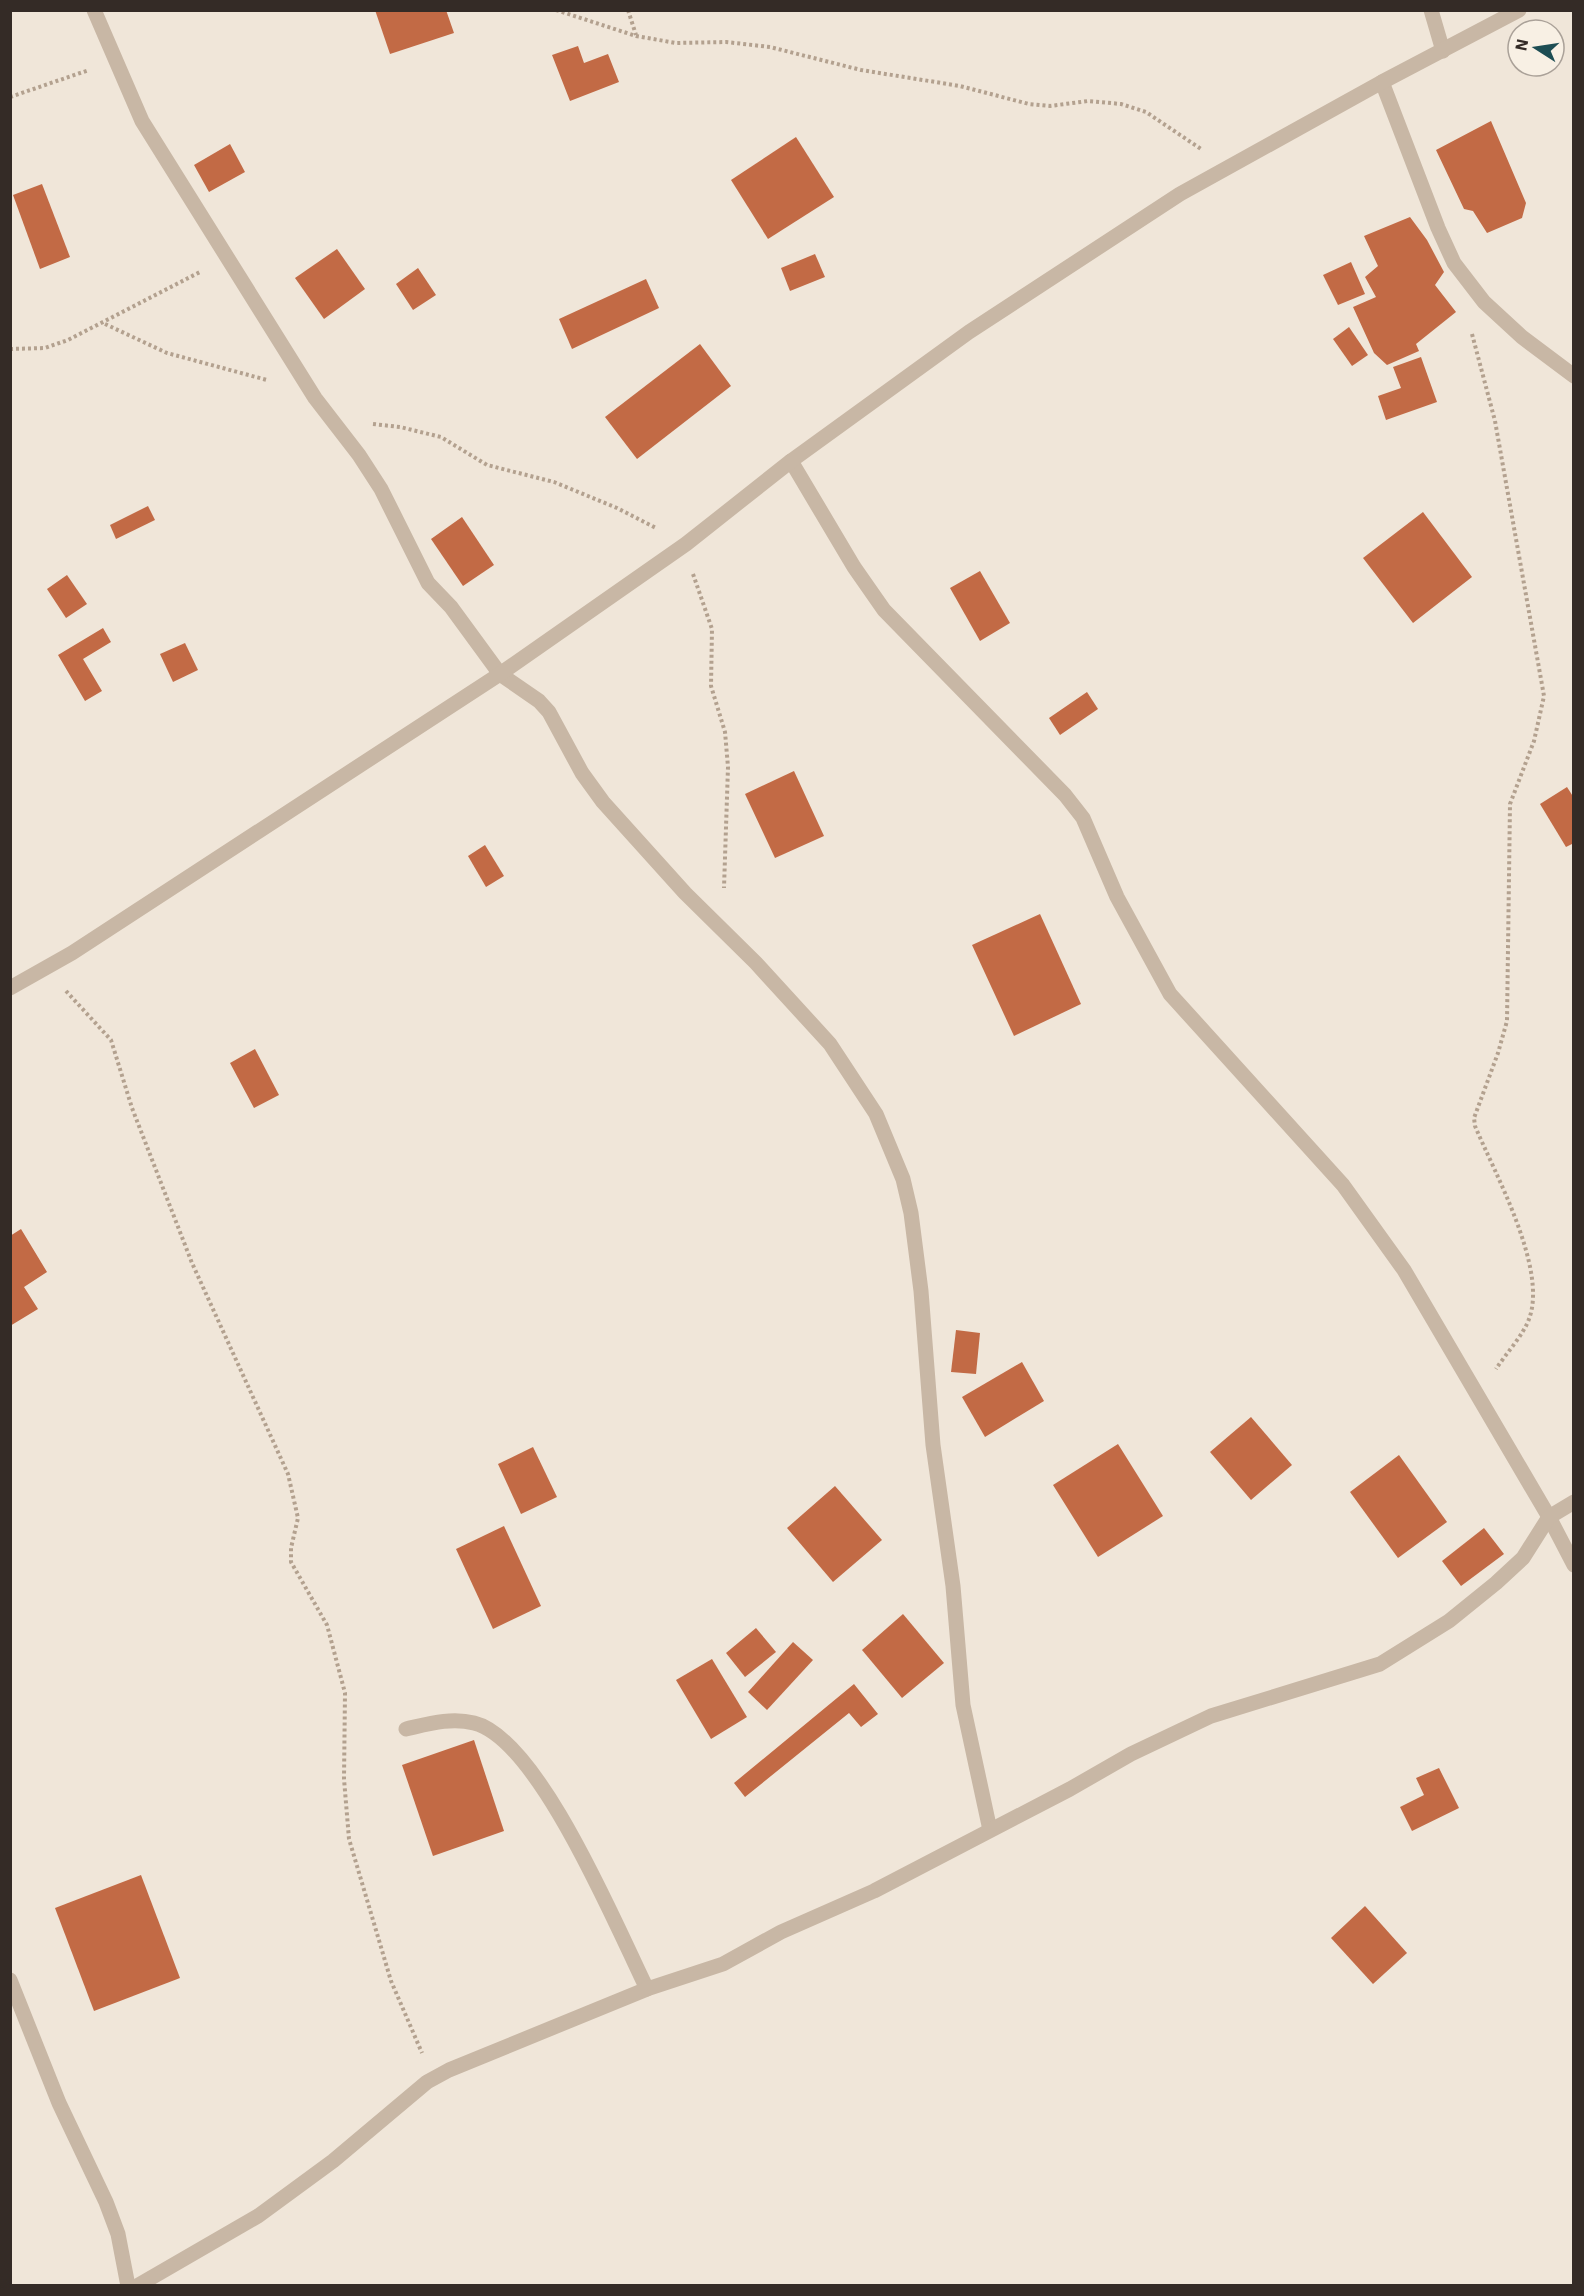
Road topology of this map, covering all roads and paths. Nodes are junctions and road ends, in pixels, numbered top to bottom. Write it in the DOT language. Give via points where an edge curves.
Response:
graph roads {
  1 [pos="94,10"];
  2 [pos="556,10"];
  3 [pos="628,10"];
  4 [pos="1431,10"];
  5 [pos="1519,10"];
  6 [pos="636,36"];
  7 [pos="1443,51"];
  8 [pos="117,64"];
  9 [pos="1382,82"];
  10 [pos="10,97"];
  11 [pos="1229,167"];
  12 [pos="227,258"];
  13 [pos="104,323"];
  14 [pos="1469,326"];
  15 [pos="10,349"];
  16 [pos="1574,376"];
  17 [pos="309,388"];
  18 [pos="330,421"];
  19 [pos="791,461"];
  20 [pos="686,544"];
  21 [pos="500,674"];
  22 [pos="726,933"];
  23 [pos="44,969"];
  24 [pos="10,988"];
  25 [pos="1478,1398"];
  26 [pos="1574,1502"];
  27 [pos="1549,1517"];
  28 [pos="1574,1565"];
  29 [pos="406,1729"];
  30 [pos="990,1830"];
  31 [pos="10,1980"];
  32 [pos="647,1989"];
  33 [pos="432,2078"];
  34 [pos="128,2286"];
  35 [pos="137,2286"];
  1 -- 8 [label="street"];
  2 -- 6 [label="path"];
  3 -- 6 [label="path"];
  4 -- 7 [label="street"];
  5 -- 7 [label="street"];
  6 -- 11 [label="path" via="676,43 726,42 770,47 1029,104 1122,104 1146,112"];
  7 -- 9 [label="street"];
  8 -- 10 [label="path"];
  8 -- 12 [label="street" via="142,122"];
  9 -- 11 [label="street"];
  9 -- 16 [label="street" via="1454,263 1484,302"];
  11 -- 19 [label="street" via="1180,194 969,332"];
  12 -- 13 [label="path"];
  12 -- 17 [label="street"];
  13 -- 15 [label="path" via="45,348"];
  13 -- 17 [label="path" via="167,353 247,376"];
  14 -- 25 [label="path" via="1495,421 1544,696 1534,741 1510,804 1507,1021 1474,1122 1524,1240 1531,1267 1531,1310 1529,1321"];
  17 -- 18 [label="street"];
  18 -- 20 [label="path" via="400,427 441,437 487,465 554,482 617,508"];
  18 -- 21 [label="street" via="381,489 428,583 451,607"];
  19 -- 20 [label="street"];
  19 -- 25 [label="street" via="884,610 1083,818 1117,897 1170,994 1343,1185 1404,1270"];
  20 -- 21 [label="street"];
  20 -- 22 [label="path" via="712,629 711,686 725,732"];
  21 -- 22 [label="street" via="549,712 582,773 603,802"];
  21 -- 23 [label="street"];
  22 -- 30 [label="street" via="815,1027 846,1066 876,1114 903,1179 921,1292 933,1445 963,1705"];
  23 -- 24 [label="street"];
  23 -- 33 [label="path" via="111,1040 132,1107 192,1263 288,1474 298,1518 290,1556 327,1625 345,1693 344,1779 349,1839 391,1981"];
  25 -- 27 [label="street"];
  26 -- 27 [label="street"];
  27 -- 28 [label="street"];
  27 -- 30 [label="street" via="1509,1572 1449,1621 1380,1664 1211,1716"];
  29 -- 32 [label="street" via="438,1722 474,1723 495,1732 533,1771 580,1854"];
  30 -- 32 [label="street" via="723,1964"];
  31 -- 34 [label="street" via="59,2103 106,2202 118,2234"];
  32 -- 33 [label="street"];
  33 -- 35 [label="street" via="333,2162 258,2216"];
}
